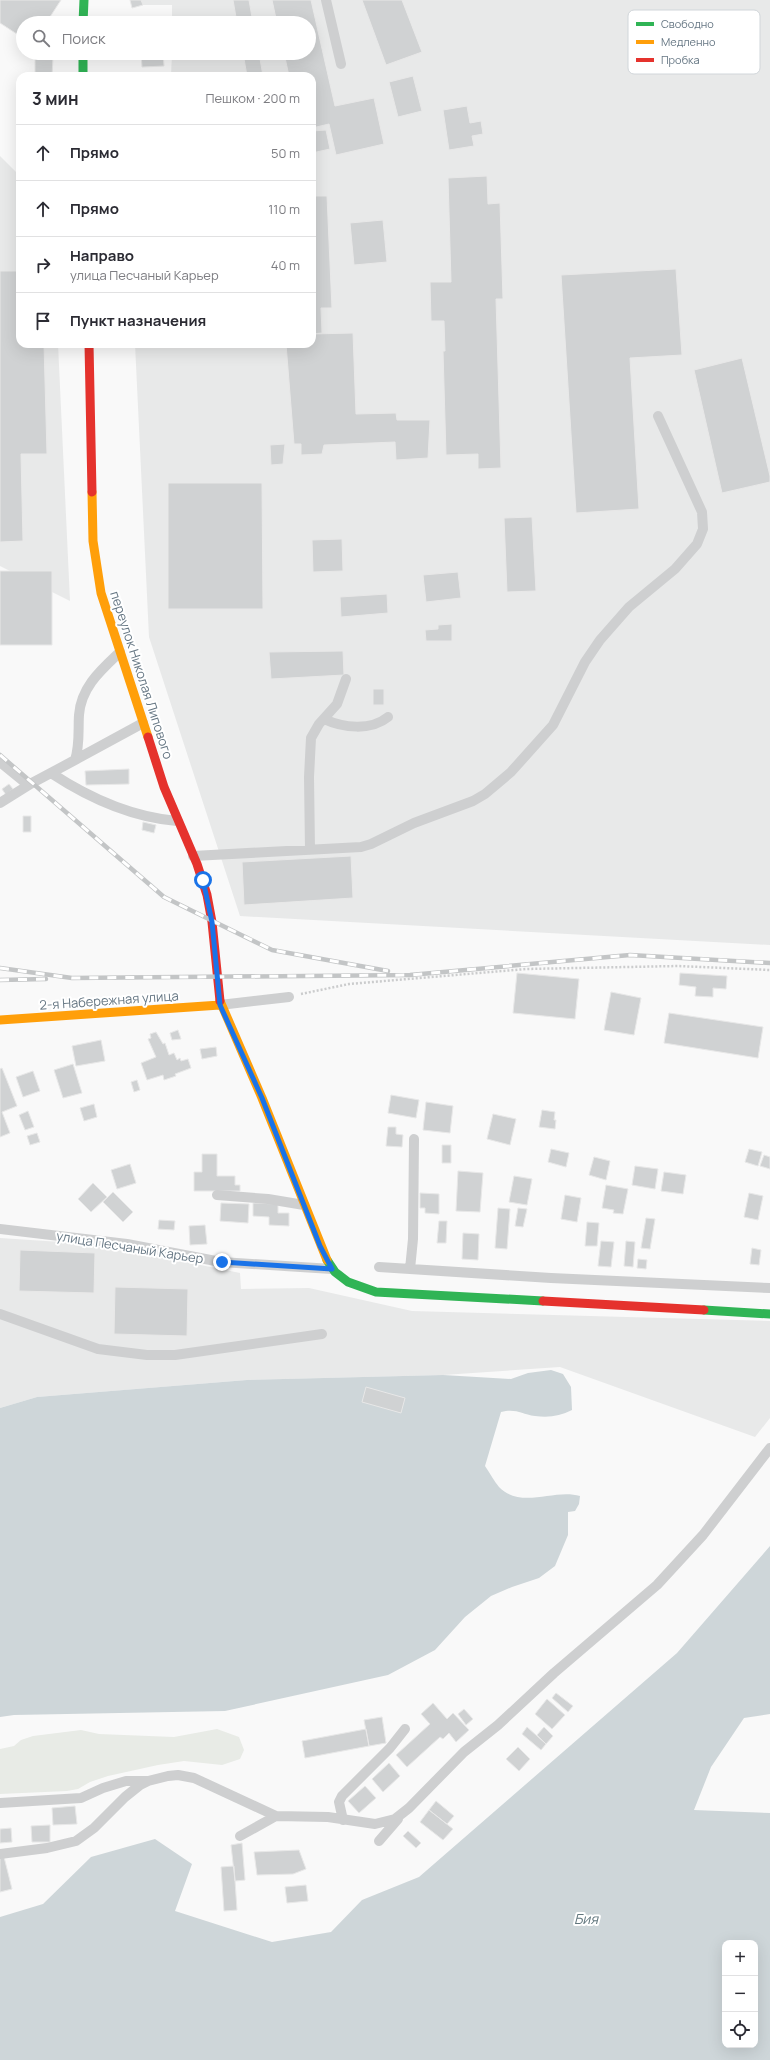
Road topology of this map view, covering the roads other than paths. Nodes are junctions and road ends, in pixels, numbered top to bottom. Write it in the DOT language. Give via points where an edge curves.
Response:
graph roads {
  1 [pos="84,0"];
  2 [pos="326,0"];
  3 [pos="83,16"];
  4 [pos="83,60"];
  5 [pos="340,64"];
  6 [pos="83,72"];
  7 [pos="89,348"];
  8 [pos="658,416"];
  9 [pos="120,652"];
  10 [pos="346,679"];
  11 [pos="388,717"];
  12 [pos="324,719"];
  13 [pos="143,723"];
  14 [pos="75,760"];
  15 [pos="0,762"];
  16 [pos="51,773"];
  17 [pos="28,785"];
  18 [pos="0,803"];
  19 [pos="177,820"];
  20 [pos="310,850"];
  21 [pos="193,856"];
  22 [pos="289,997"];
  23 [pos="220,1005"];
  24 [pos="0,1020"];
  25 [pos="414,1139"];
  26 [pos="217,1195"];
  27 [pos="304,1206"];
  28 [pos="0,1229"];
  29 [pos="379,1267"];
  30 [pos="332,1269"];
  31 [pos="410,1269"];
  32 [pos="770,1288"];
  33 [pos="0,1314"];
  34 [pos="770,1314"];
  35 [pos="322,1334"];
  36 [pos="770,1448"];
  37 [pos="405,1729"];
  38 [pos="148,1780"];
  39 [pos="0,1803"];
  40 [pos="276,1816"];
  41 [pos="401,1816"];
  42 [pos="343,1820"];
  43 [pos="240,1836"];
  44 [pos="379,1841"];
  45 [pos="0,1854"];
  1 -- 3 [label="street"];
  2 -- 5 [label="lane"];
  4 -- 6 [label="street"];
  7 -- 9 [label="street, переулок Николая Липового" via="93,541 101,593"];
  8 -- 20 [label="lane" via="702,512 703,525 700,536 697,544 675,569 629,607 600,640 585,662 553,725 511,772 473,801 414,823 371,844 351,848"];
  9 -- 13 [label="street, переулок Николая Липового"];
  9 -- 14 [label="lane" via="98,672 85,692 81,703 78,751"];
  10 -- 12 [label="lane" via="339,700"];
  11 -- 12 [label="lane" via="374,725 360,726 335,724"];
  12 -- 20 [label="lane" via="311,738"];
  13 -- 14 [label="lane"];
  13 -- 19 [label="street, переулок Николая Липового"];
  14 -- 16 [label="lane"];
  15 -- 17 [label="lane"];
  16 -- 17 [label="lane"];
  16 -- 19 [label="lane" via="75,789 107,804 151,818"];
  17 -- 18 [label="lane"];
  19 -- 21 [label="street, переулок Николая Липового"];
  20 -- 21 [label="lane"];
  21 -- 23 [label="street, переулок Николая Липового" via="207,895 211,915"];
  22 -- 23 [label="lane"];
  23 -- 24 [label="street, 2-я Набережная улица"];
  23 -- 27 [label="street, переулок Николая Липового" via="262,1098"];
  25 -- 31 [label="lane" via="413,1239"];
  26 -- 27 [label="lane" via="268,1199"];
  27 -- 30 [label="street, переулок Николая Липового"];
  28 -- 30 [label="lane, улица Песчаный Карьер" via="127,1244 222,1262"];
  29 -- 31 [label="lane"];
  30 -- 34 [label="street" via="345,1281 376,1292"];
  31 -- 32 [label="lane"];
  33 -- 35 [label="lane" via="98,1349 147,1355 175,1355"];
  36 -- 41 [label="lane" via="703,1535 657,1585 464,1752"];
  37 -- 42 [label="lane" via="390,1748 342,1796 339,1802"];
  38 -- 39 [label="lane" via="126,1781 81,1798"];
  38 -- 40 [label="lane" via="178,1775 194,1778"];
  38 -- 45 [label="lane" via="80,1839 47,1848"];
  40 -- 42 [label="lane" via="328,1817"];
  40 -- 43 [label="lane"];
  41 -- 42 [label="lane" via="375,1824"];
  41 -- 44 [label="lane"];
}
